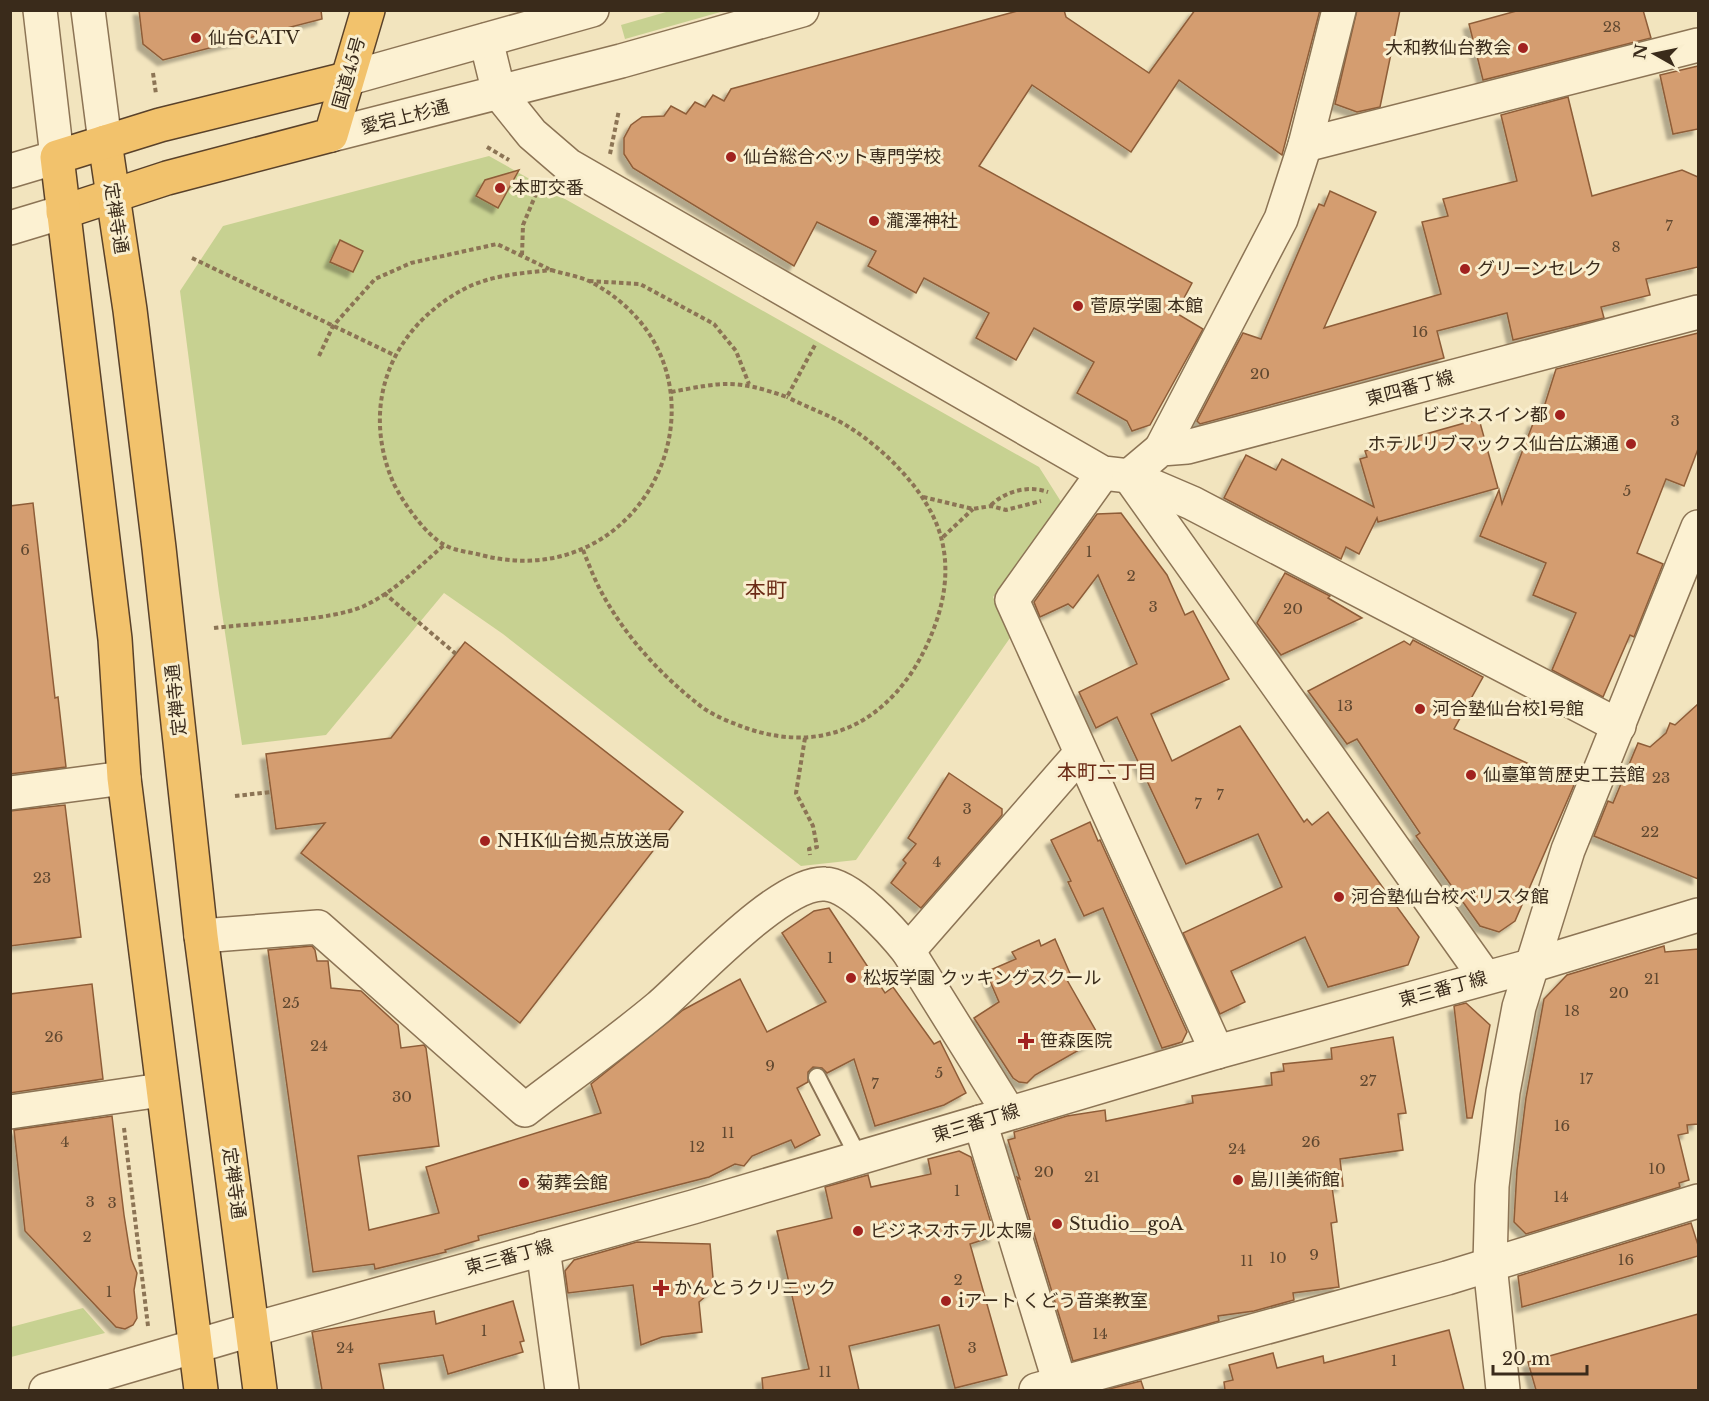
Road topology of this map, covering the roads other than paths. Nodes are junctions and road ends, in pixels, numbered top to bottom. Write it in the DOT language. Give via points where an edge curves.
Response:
graph roads {
  1 [pos="40,10"];
  2 [pos="88,10"];
  3 [pos="368,10"];
  4 [pos="592,10"];
  5 [pos="802,10"];
  6 [pos="1339,10"];
  7 [pos="486,40"];
  8 [pos="1698,45"];
  9 [pos="346,79"];
  10 [pos="499,93"];
  11 [pos="331,135"];
  12 [pos="105,142"];
  13 [pos="1305,145"];
  14 [pos="57,157"];
  15 [pos="10,171"];
  16 [pos="112,195"];
  17 [pos="63,212"];
  18 [pos="10,228"];
  19 [pos="1698,312"];
  20 [pos="1161,449"];
  21 [pos="1116,474"];
  22 [pos="1698,527"];
  23 [pos="1619,726"];
  24 [pos="1080,754"];
  25 [pos="124,778"];
  26 [pos="10,793"];
  27 [pos="1698,915"];
  28 [pos="201,936"];
  29 [pos="908,951"];
  30 [pos="1530,966"];
  31 [pos="1485,977"];
  32 [pos="1217,1052"];
  33 [pos="817,1077"];
  34 [pos="161,1090"];
  35 [pos="10,1112"];
  36 [pos="994,1118"];
  37 [pos="859,1158"];
  38 [pos="1698,1201"];
  39 [pos="543,1248"];
  40 [pos="1490,1264"];
  41 [pos="254,1329"];
  42 [pos="196,1347"];
  43 [pos="1053,1388"];
  44 [pos="46,1390"];
  45 [pos="201,1390"];
  46 [pos="260,1390"];
  47 [pos="562,1390"];
  48 [pos="1503,1390"];
  1 -- 14 [label="street"];
  2 -- 12 [label="street, 定禅寺通"];
  3 -- 9 [label="highway, 国道45号"];
  4 -- 7 [label="street"];
  5 -- 10 [label="street, 愛宕上杉通"];
  6 -- 13 [label="street"];
  7 -- 9 [label="street"];
  7 -- 10 [label="street"];
  8 -- 13 [label="street"];
  9 -- 11 [label="highway, 国道45号"];
  9 -- 12 [label="highway"];
  10 -- 11 [label="street, 愛宕上杉通"];
  10 -- 21 [label="street" via="532,134 568,165"];
  11 -- 16 [label="highway, 愛宕上杉通"];
  12 -- 14 [label="highway"];
  12 -- 16 [label="highway, 定禅寺通"];
  13 -- 20 [label="street" via="1281,219"];
  14 -- 15 [label="street"];
  14 -- 17 [label="highway"];
  16 -- 17 [label="highway, 愛宕上杉通"];
  16 -- 28 [label="highway, 定禅寺通" via="159,548"];
  17 -- 18 [label="street, 愛宕上杉通"];
  17 -- 25 [label="highway" via="115,639"];
  19 -- 20 [label="street, 東四番丁線" via="1198,444"];
  20 -- 21 [label="street"];
  21 -- 23 [label="street" via="1192,502"];
  21 -- 24 [label="street" via="1012,600"];
  21 -- 31 [label="street"];
  22 -- 23 [label="street"];
  23 -- 30 [label="street" via="1568,850"];
  24 -- 29 [label="street"];
  24 -- 32 [label="street"];
  25 -- 26 [label="street"];
  25 -- 34 [label="highway"];
  27 -- 30 [label="street, 東三番丁線"];
  28 -- 29 [label="street" via="318,927 525,1110 659,1007 753,921 805,886 836,885 890,928"];
  28 -- 41 [label="highway, 定禅寺通"];
  29 -- 36 [label="street"];
  30 -- 31 [label="street, 東三番丁線"];
  30 -- 40 [label="street" via="1496,1139"];
  31 -- 32 [label="street, 東三番丁線"];
  32 -- 36 [label="street, 東三番丁線"];
  33 -- 37 [label="lane"];
  34 -- 35 [label="street"];
  34 -- 42 [label="highway"];
  36 -- 37 [label="street, 東三番丁線"];
  36 -- 43 [label="street"];
  37 -- 39 [label="street, 東三番丁線"];
  38 -- 40 [label="street"];
  39 -- 41 [label="street, 東三番丁線"];
  39 -- 47 [label="street"];
  40 -- 43 [label="street"];
  40 -- 48 [label="street"];
  41 -- 42 [label="street, 東三番丁線"];
  41 -- 46 [label="highway, 定禅寺通"];
  42 -- 44 [label="street, 東三番丁線"];
  42 -- 45 [label="highway"];
}
